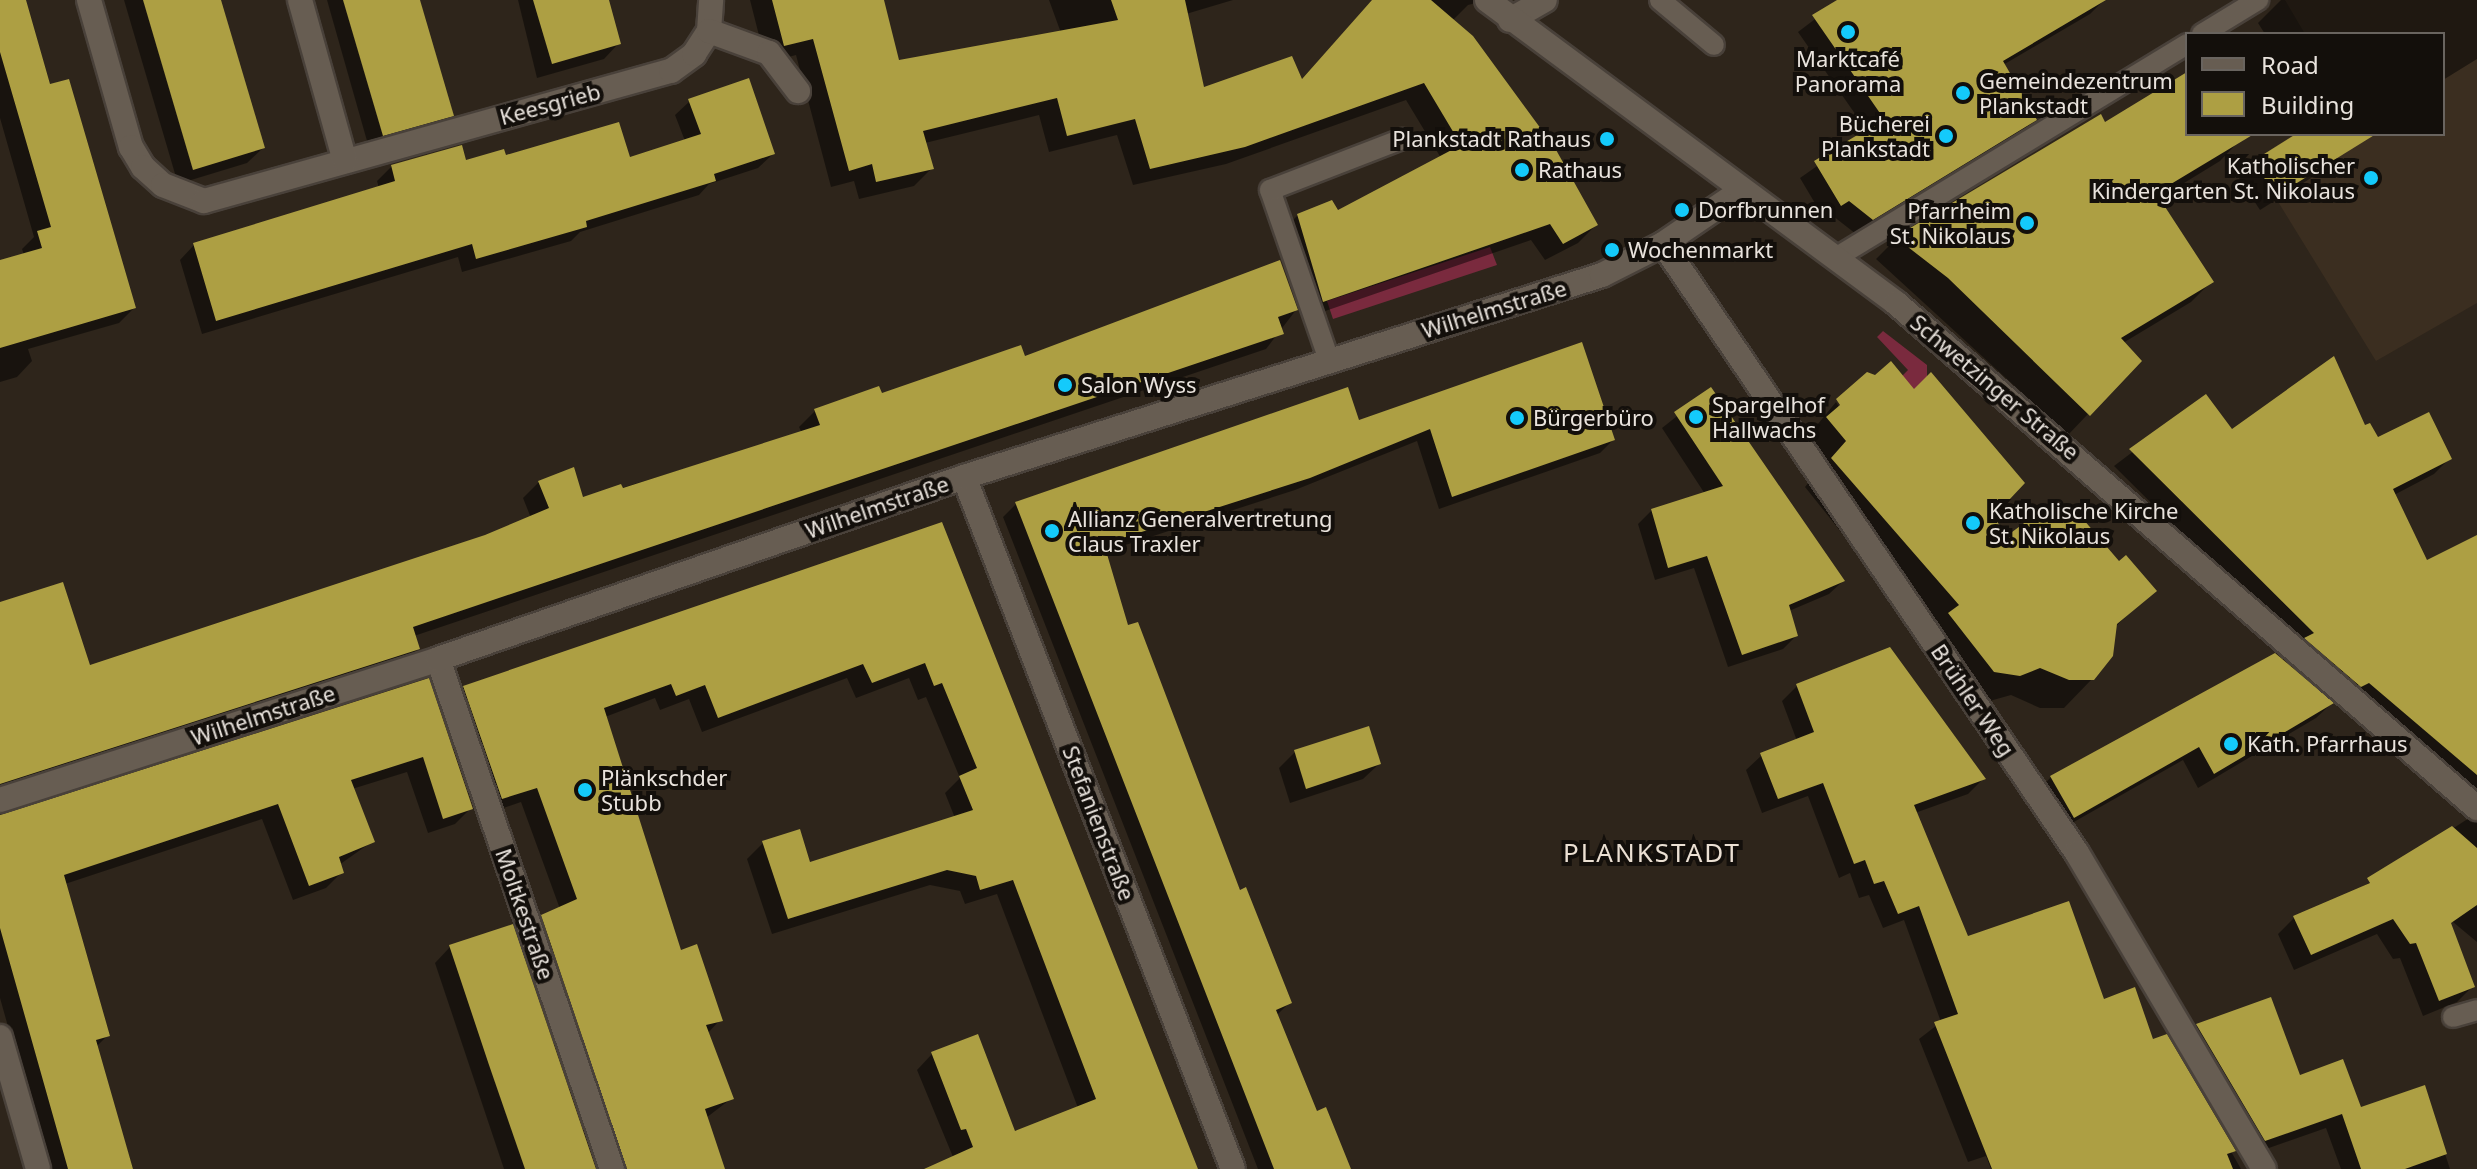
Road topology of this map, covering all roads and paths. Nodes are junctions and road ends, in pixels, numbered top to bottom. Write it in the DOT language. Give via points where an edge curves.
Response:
graph roads {
  1 [pos="89,0"];
  2 [pos="300,0"];
  3 [pos="711,0"];
  4 [pos="1487,0"];
  5 [pos="1545,0"];
  6 [pos="1660,0"];
  7 [pos="2258,0"];
  8 [pos="1510,20"];
  9 [pos="709,31"];
  10 [pos="2205,32"];
  11 [pos="1714,45"];
  12 [pos="2185,45"];
  13 [pos="798,91"];
  14 [pos="1402,139"];
  15 [pos="345,161"];
  16 [pos="1741,191"];
  17 [pos="1663,244"];
  18 [pos="1837,257"];
  19 [pos="1329,360"];
  20 [pos="964,477"];
  21 [pos="438,659"];
  22 [pos="0,800"];
  23 [pos="2477,808"];
  24 [pos="2477,1010"];
  25 [pos="2453,1017"];
  26 [pos="0,1037"];
  27 [pos="38,1169"];
  28 [pos="612,1169"];
  29 [pos="1233,1169"];
  30 [pos="2264,1169"];
  1 -- 15 [label="street, Keesgrieb" via="131,147 163,185 204,201"];
  2 -- 15 [label="street"];
  3 -- 9 [label="street"];
  4 -- 8 [label="street, Schwetzinger Straße"];
  5 -- 8 [label="street"];
  6 -- 11 [label="lane"];
  7 -- 10 [label="lane"];
  8 -- 16 [label="street, Schwetzinger Straße"];
  9 -- 13 [label="street" via="769,53"];
  9 -- 15 [label="street, Keesgrieb" via="694,54 671,71"];
  12 -- 18 [label="lane"];
  14 -- 19 [label="lane" via="1270,190"];
  16 -- 17 [label="street, Wilhelmstraße"];
  16 -- 18 [label="street, Schwetzinger Straße"];
  17 -- 19 [label="street, Wilhelmstraße" via="1602,275"];
  17 -- 30 [label="street, Brühler Weg" via="2077,853"];
  18 -- 23 [label="street, Schwetzinger Straße" via="1978,371 2352,704"];
  19 -- 20 [label="street, Wilhelmstraße"];
  20 -- 21 [label="street, Wilhelmstraße"];
  20 -- 29 [label="street, Stefanienstraße"];
  21 -- 22 [label="street, Wilhelmstraße"];
  21 -- 28 [label="street, Moltkestraße"];
  24 -- 25 [label="lane"];
  26 -- 27 [label="street"];
}
